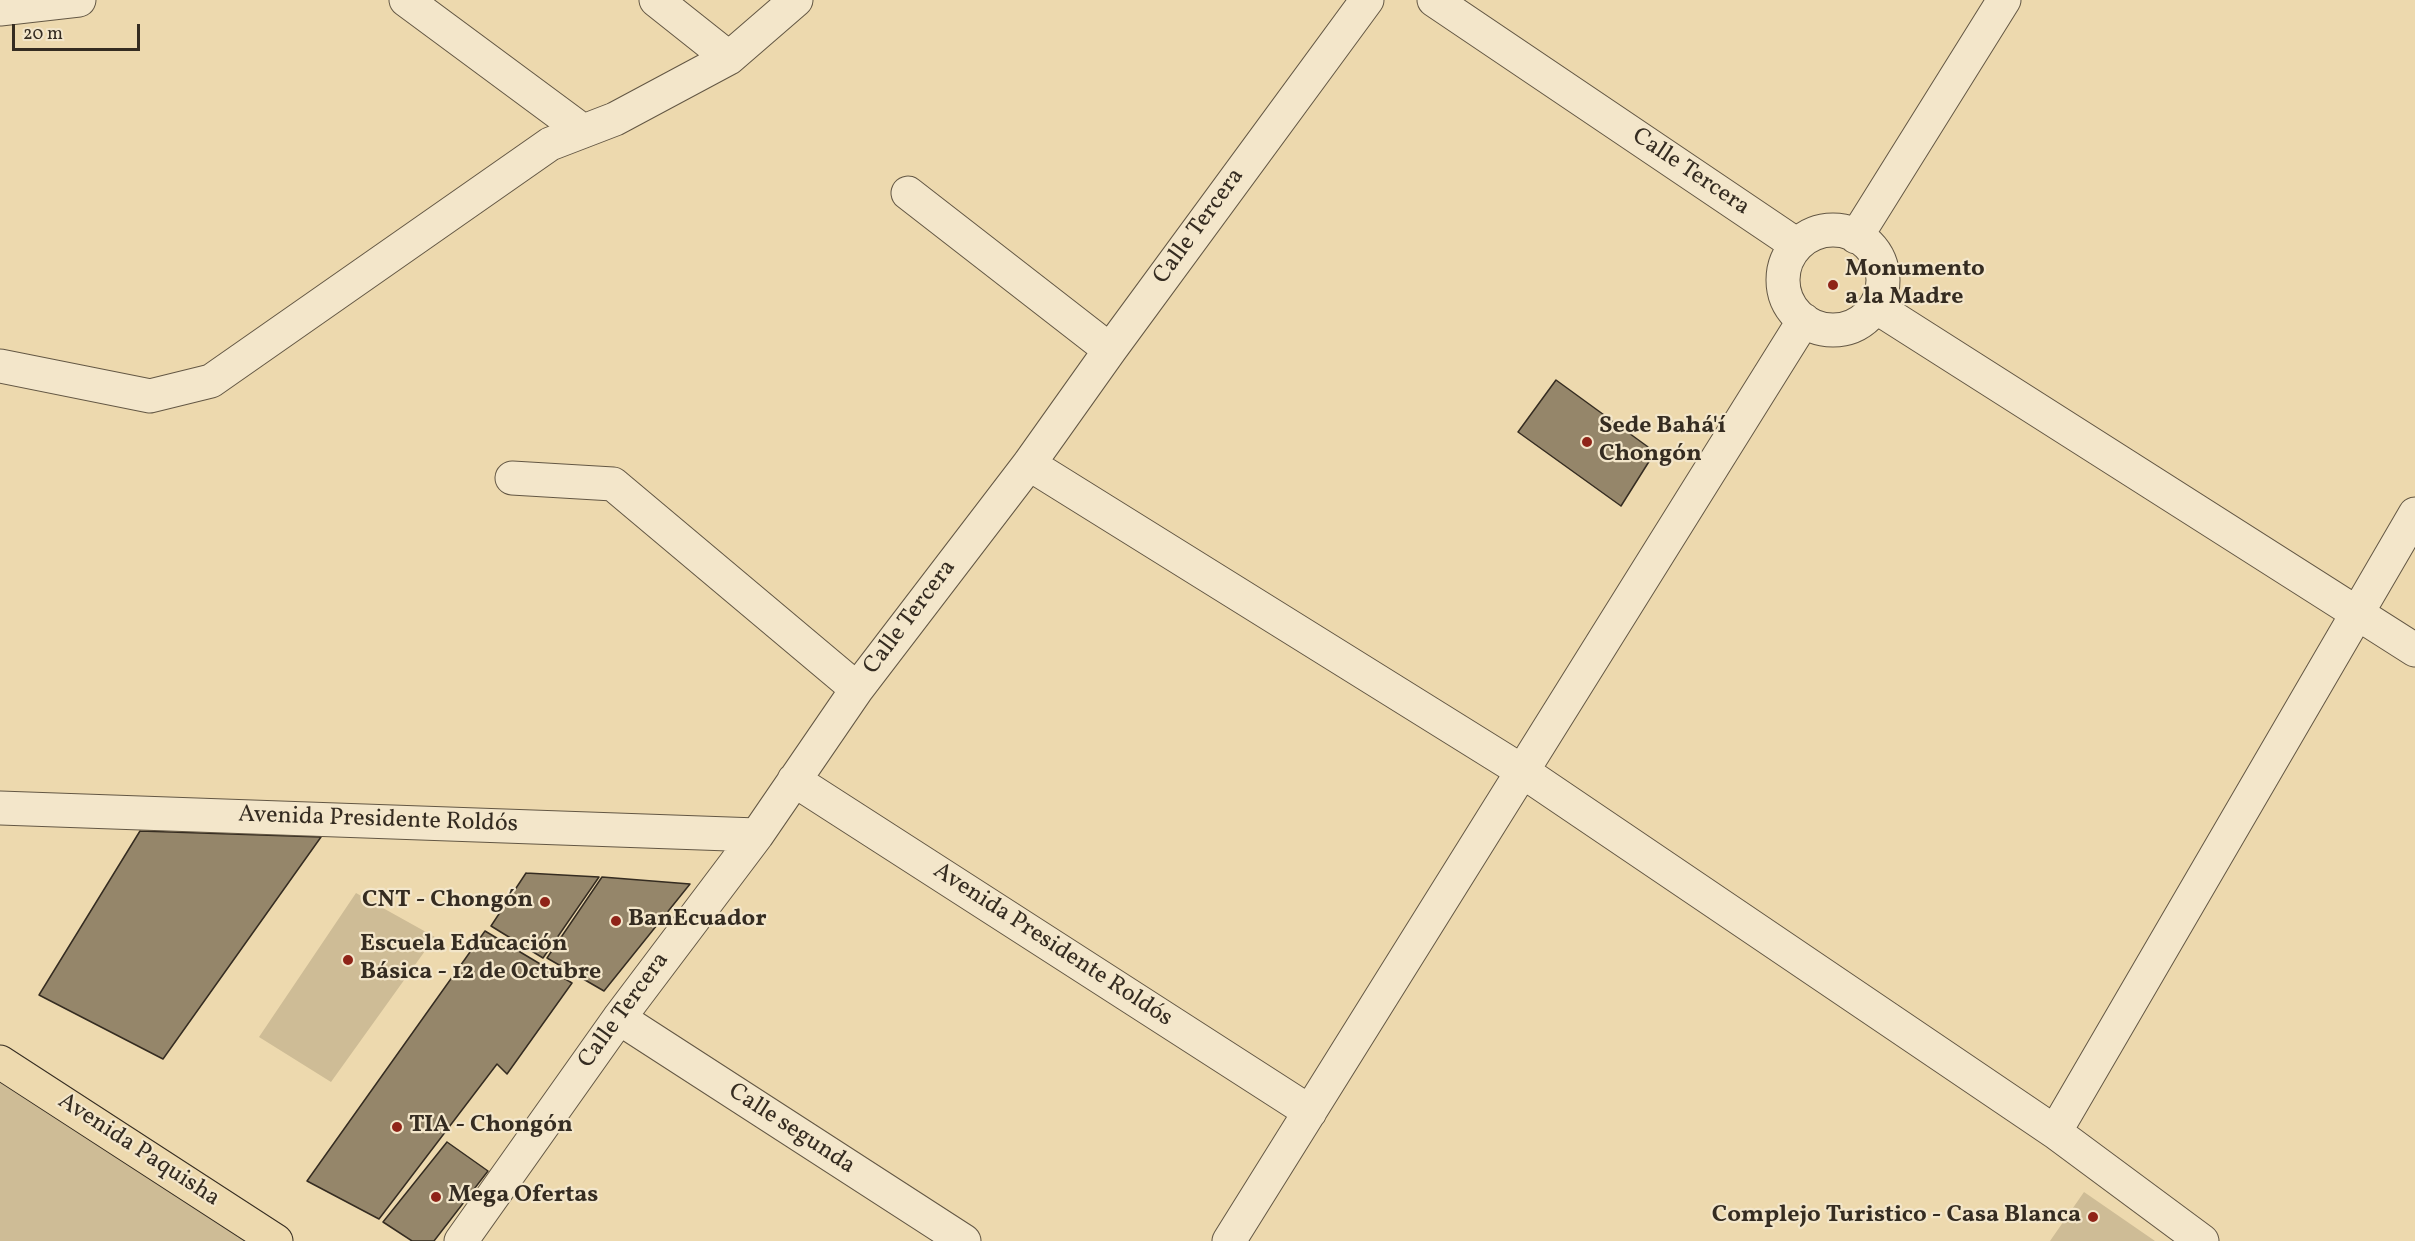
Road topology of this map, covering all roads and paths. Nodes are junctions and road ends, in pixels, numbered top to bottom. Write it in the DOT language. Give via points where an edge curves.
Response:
graph roads {
  1 [pos="79,0"];
  2 [pos="406,0"];
  3 [pos="656,0"];
  4 [pos="796,0"];
  5 [pos="1366,0"];
  6 [pos="1434,0"];
  7 [pos="2004,0"];
  8 [pos="0,9"];
  9 [pos="729,58"];
  10 [pos="583,131"];
  11 [pos="908,193"];
  12 [pos="1856,237"];
  13 [pos="1797,245"];
  14 [pos="1876,307"];
  15 [pos="1804,320"];
  16 [pos="1110,350"];
  17 [pos="0,366"];
  18 [pos="1029,464"];
  19 [pos="512,478"];
  20 [pos="2415,514"];
  21 [pos="2356,613"];
  22 [pos="2415,650"];
  23 [pos="857,689"];
  24 [pos="1522,771"];
  25 [pos="794,780"];
  26 [pos="0,808"];
  27 [pos="757,835"];
  28 [pos="619,1018"];
  29 [pos="0,1062"];
  30 [pos="1310,1112"];
  31 [pos="2055,1132"];
  32 [pos="276,1241"];
  33 [pos="461,1241"];
  34 [pos="964,1241"];
  35 [pos="1228,1241"];
  36 [pos="2202,1241"];
  1 -- 8 [label="street"];
  2 -- 10 [label="street"];
  3 -- 9 [label="street"];
  4 -- 9 [label="street"];
  5 -- 16 [label="street, Calle Tercera"];
  6 -- 13 [label="street, Calle Tercera"];
  7 -- 12 [label="street"];
  9 -- 10 [label="street" via="615,119"];
  10 -- 17 [label="street" via="550,144 210,381 150,396"];
  11 -- 16 [label="street"];
  12 -- 13 [label="street" via="1830,230"];
  12 -- 14 [label="street" via="1877,254 1883,272 1883,290"];
  13 -- 15 [label="street" via="1787,260 1783,281 1788,302"];
  14 -- 15 [label="street" via="1861,322 1841,330 1819,329"];
  14 -- 21 [label="street"];
  15 -- 24 [label="street"];
  16 -- 18 [label="street, Calle Tercera"];
  18 -- 23 [label="street, Calle Tercera"];
  18 -- 24 [label="street"];
  19 -- 23 [label="street" via="614,484"];
  20 -- 21 [label="street"];
  21 -- 22 [label="street"];
  21 -- 31 [label="street"];
  23 -- 25 [label="street, Calle Tercera"];
  24 -- 30 [label="street"];
  24 -- 31 [label="street"];
  25 -- 27 [label="street, Calle Tercera"];
  25 -- 30 [label="street, Avenida Presidente Roldós"];
  26 -- 27 [label="street, Avenida Presidente Roldós"];
  27 -- 28 [label="street, Calle Tercera"];
  28 -- 33 [label="street, Calle Tercera"];
  28 -- 34 [label="street, Calle segunda"];
  29 -- 32 [label="main road, Avenida Paquisha"];
  30 -- 35 [label="street"];
  31 -- 36 [label="street"];
}
